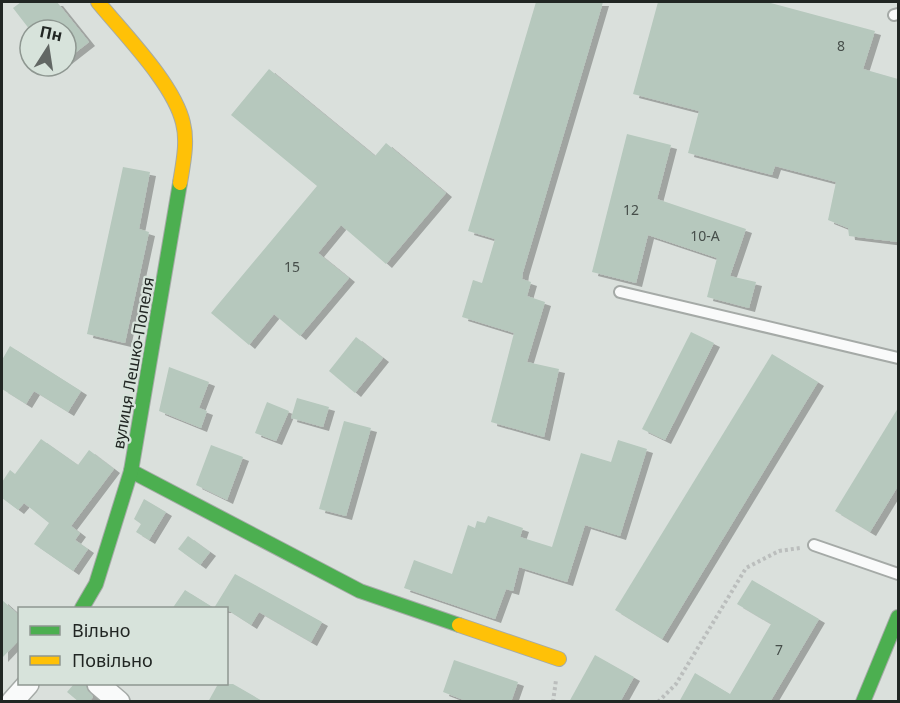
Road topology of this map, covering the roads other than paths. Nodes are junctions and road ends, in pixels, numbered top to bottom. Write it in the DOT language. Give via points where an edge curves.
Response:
graph roads {
  1 [pos="98,2"];
  2 [pos="620,292"];
  3 [pos="898,358"];
  4 [pos="131,471"];
  5 [pos="814,545"];
  6 [pos="898,574"];
  7 [pos="83,607"];
  8 [pos="898,617"];
  9 [pos="559,659"];
  10 [pos="27,685"];
  11 [pos="99,685"];
  12 [pos="12,702"];
  13 [pos="119,702"];
  14 [pos="863,702"];
  1 -- 4 [label="street, вулиця Лешко-Попеля" via="175,99 184,124 185,152"];
  2 -- 3 [label="lane"];
  4 -- 7 [label="street" via="96,584"];
  4 -- 9 [label="street, вулиця Лешко-Попеля" via="360,591"];
  5 -- 6 [label="lane"];
  8 -- 14 [label="street"];
  10 -- 12 [label="street"];
  11 -- 13 [label="street"];
}
